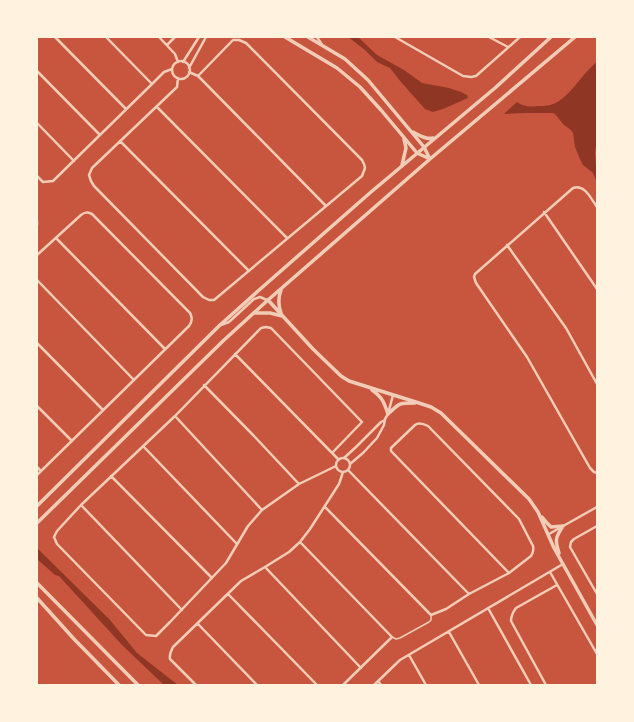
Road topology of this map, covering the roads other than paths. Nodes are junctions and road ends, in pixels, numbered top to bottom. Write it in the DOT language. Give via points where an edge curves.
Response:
graph roads {
  1 [pos="54,37"];
  2 [pos="106,37"];
  3 [pos="159,37"];
  4 [pos="175,37"];
  5 [pos="199,37"];
  6 [pos="206,37"];
  7 [pos="285,37"];
  8 [pos="308,37"];
  9 [pos="317,37"];
  10 [pos="396,37"];
  11 [pos="489,37"];
  12 [pos="520,37"];
  13 [pos="551,37"];
  14 [pos="575,37"];
  15 [pos="167,45"];
  16 [pos="322,45"];
  17 [pos="508,47"];
  18 [pos="178,62"];
  19 [pos="184,62"];
  20 [pos="172,69"];
  21 [pos="189,70"];
  22 [pos="37,71"];
  23 [pos="198,76"];
  24 [pos="178,78"];
  25 [pos="152,84"];
  26 [pos="157,106"];
  27 [pos="126,109"];
  28 [pos="37,123"];
  29 [pos="410,131"];
  30 [pos="100,135"];
  31 [pos="437,136"];
  32 [pos="404,137"];
  33 [pos="120,141"];
  34 [pos="424,147"];
  35 [pos="418,153"];
  36 [pos="430,159"];
  37 [pos="74,161"];
  38 [pos="401,166"];
  39 [pos="37,176"];
  40 [pos="326,206"];
  41 [pos="597,207"];
  42 [pos="544,212"];
  43 [pos="37,221"];
  44 [pos="37,225"];
  45 [pos="56,238"];
  46 [pos="287,238"];
  47 [pos="507,245"];
  48 [pos="37,255"];
  49 [pos="249,271"];
  50 [pos="37,280"];
  51 [pos="281,289"];
  52 [pos="597,289"];
  53 [pos="268,300"];
  54 [pos="254,313"];
  55 [pos="283,316"];
  56 [pos="220,326"];
  57 [pos="37,343"];
  58 [pos="165,349"];
  59 [pos="235,354"];
  60 [pos="134,380"];
  61 [pos="597,384"];
  62 [pos="204,385"];
  63 [pos="367,387"];
  64 [pos="393,395"];
  65 [pos="419,403"];
  66 [pos="37,406"];
  67 [pos="103,410"];
  68 [pos="388,414"];
  69 [pos="174,416"];
  70 [pos="385,419"];
  71 [pos="72,441"];
  72 [pos="143,446"];
  73 [pos="332,453"];
  74 [pos="344,458"];
  75 [pos="338,459"];
  76 [pos="350,464"];
  77 [pos="336,466"];
  78 [pos="37,467"];
  79 [pos="348,470"];
  80 [pos="41,471"];
  81 [pos="343,472"];
  82 [pos="597,473"];
  83 [pos="37,475"];
  84 [pos="111,476"];
  85 [pos="299,484"];
  86 [pos="82,505"];
  87 [pos="37,506"];
  88 [pos="325,507"];
  89 [pos="597,507"];
  90 [pos="262,510"];
  91 [pos="538,512"];
  92 [pos="37,523"];
  93 [pos="563,526"];
  94 [pos="597,526"];
  95 [pos="549,534"];
  96 [pos="300,542"];
  97 [pos="237,544"];
  98 [pos="562,562"];
  99 [pos="265,568"];
  100 [pos="550,572"];
  101 [pos="509,573"];
  102 [pos="212,578"];
  103 [pos="37,583"];
  104 [pos="557,585"];
  105 [pos="228,594"];
  106 [pos="469,594"];
  107 [pos="597,594"];
  108 [pos="37,598"];
  109 [pos="488,608"];
  110 [pos="182,610"];
  111 [pos="431,615"];
  112 [pos="198,624"];
  113 [pos="597,625"];
  114 [pos="449,632"];
  115 [pos="392,637"];
  116 [pos="597,654"];
  117 [pos="409,655"];
  118 [pos="361,668"];
  119 [pos="378,681"];
  120 [pos="119,685"];
  121 [pos="138,685"];
  122 [pos="196,685"];
  123 [pos="257,685"];
  124 [pos="317,685"];
  125 [pos="343,685"];
  126 [pos="374,685"];
  127 [pos="381,685"];
  128 [pos="426,685"];
  129 [pos="479,685"];
  130 [pos="531,685"];
  131 [pos="546,685"];
  1 -- 27 [label="street"];
  2 -- 25 [label="street"];
  3 -- 15 [label="street"];
  4 -- 15 [label="street"];
  5 -- 19 [label="street"];
  6 -- 21 [label="street"];
  7 -- 32 [label="street" via="338,68 360,87"];
  8 -- 16 [label="street"];
  9 -- 16 [label="street"];
  10 -- 17 [label="street" via="463,76 471,77 476,76"];
  11 -- 17 [label="street"];
  12 -- 17 [label="street"];
  13 -- 31 [label="street"];
  14 -- 36 [label="street"];
  15 -- 18 [label="street"];
  16 -- 29 [label="street" via="345,59 368,80"];
  18 -- 19 [label="street"];
  18 -- 20 [label="street"];
  19 -- 21 [label="street"];
  20 -- 24 [label="street" via="173,75"];
  20 -- 25 [label="street" via="164,72"];
  21 -- 23 [label="street"];
  21 -- 24 [label="street" via="184,78"];
  22 -- 30 [label="street"];
  23 -- 40 [label="street"];
  23 -- 40 [label="street" via="233,40 246,43 257,54 366,168 362,176"];
  24 -- 26 [label="street" via="177,87"];
  25 -- 27 [label="street"];
  26 -- 33 [label="street"];
  26 -- 46 [label="street"];
  27 -- 30 [label="street"];
  28 -- 37 [label="street"];
  29 -- 31 [label="street" via="424,138"];
  29 -- 34 [label="street"];
  30 -- 37 [label="street"];
  31 -- 34 [label="street"];
  32 -- 35 [label="street"];
  32 -- 38 [label="street" via="406,148"];
  33 -- 49 [label="street"];
  33 -- 49 [label="street" via="92,168 89,175 91,181 203,297 214,300"];
  34 -- 35 [label="street"];
  34 -- 36 [label="street"];
  35 -- 36 [label="street"];
  35 -- 38 [label="street"];
  36 -- 51 [label="street"];
  37 -- 39 [label="street" via="53,181 46,182"];
  38 -- 56 [label="street"];
  40 -- 46 [label="street"];
  41 -- 42 [label="street" via="584,189 576,187"];
  42 -- 47 [label="street"];
  42 -- 52 [label="street"];
  43 -- 44 [label="street"];
  45 -- 48 [label="street"];
  45 -- 58 [label="street"];
  45 -- 58 [label="street" via="84,213 96,217 190,313 192,321 189,326"];
  46 -- 49 [label="street"];
  47 -- 61 [label="street" via="566,328"];
  47 -- 82 [label="street" via="475,274 476,283 527,357 590,468"];
  50 -- 60 [label="street"];
  51 -- 53 [label="street"];
  51 -- 55 [label="street" via="278,302"];
  53 -- 54 [label="street"];
  53 -- 55 [label="street"];
  53 -- 56 [label="street" via="260,297 254,299 229,322"];
  54 -- 55 [label="street"];
  54 -- 92 [label="street"];
  55 -- 63 [label="street" via="341,376"];
  56 -- 87 [label="street"];
  57 -- 67 [label="street"];
  58 -- 60 [label="street"];
  59 -- 62 [label="street"];
  59 -- 73 [label="street"];
  59 -- 73 [label="street" via="261,328 271,328 362,422"];
  60 -- 67 [label="street"];
  62 -- 69 [label="street"];
  62 -- 85 [label="street"];
  63 -- 64 [label="street"];
  63 -- 68 [label="street" via="382,399"];
  64 -- 65 [label="street"];
  64 -- 68 [label="street"];
  65 -- 68 [label="street" via="402,403"];
  65 -- 91 [label="street" via="441,413 529,499"];
  66 -- 71 [label="street"];
  67 -- 71 [label="street"];
  68 -- 70 [label="street"];
  69 -- 72 [label="street"];
  69 -- 90 [label="street"];
  70 -- 74 [label="street"];
  70 -- 76 [label="street" via="377,438"];
  71 -- 80 [label="street"];
  72 -- 84 [label="street"];
  72 -- 97 [label="street"];
  73 -- 75 [label="street"];
  74 -- 75 [label="street"];
  74 -- 76 [label="street"];
  75 -- 77 [label="street"];
  76 -- 79 [label="street"];
  77 -- 81 [label="street"];
  77 -- 85 [label="street"];
  78 -- 80 [label="street"];
  79 -- 81 [label="street"];
  79 -- 106 [label="street"];
  80 -- 83 [label="street"];
  81 -- 88 [label="street"];
  84 -- 86 [label="street"];
  84 -- 102 [label="street"];
  85 -- 90 [label="street"];
  86 -- 110 [label="street"];
  86 -- 110 [label="street" via="57,531 54,537 57,544 146,635 156,636"];
  88 -- 96 [label="street"];
  88 -- 111 [label="street"];
  89 -- 93 [label="street"];
  90 -- 97 [label="street"];
  91 -- 93 [label="street" via="551,527"];
  91 -- 95 [label="street"];
  93 -- 95 [label="street"];
  93 -- 98 [label="street" via="556,539"];
  94 -- 107 [label="street" via="574,539 570,547"];
  95 -- 98 [label="street"];
  96 -- 99 [label="street"];
  96 -- 115 [label="street"];
  97 -- 102 [label="street" via="226,563"];
  98 -- 100 [label="street"];
  98 -- 113 [label="street"];
  99 -- 105 [label="street" via="241,581"];
  99 -- 118 [label="street"];
  100 -- 104 [label="street"];
  100 -- 109 [label="street"];
  101 -- 101 [label="street" via="533,553 533,546 519,519 428,426 418,423 391,448 391,451"];
  101 -- 106 [label="street"];
  102 -- 110 [label="street"];
  103 -- 121 [label="street"];
  104 -- 116 [label="street"];
  104 -- 131 [label="street" via="516,608 511,616 511,621"];
  105 -- 112 [label="street"];
  105 -- 124 [label="street"];
  106 -- 111 [label="street" via="446,610"];
  108 -- 120 [label="street"];
  109 -- 114 [label="street"];
  109 -- 130 [label="street"];
  111 -- 115 [label="lane" via="429,622 400,638"];
  112 -- 122 [label="street" via="173,647 170,656 170,659"];
  112 -- 123 [label="street"];
  114 -- 117 [label="street"];
  114 -- 129 [label="street"];
  115 -- 118 [label="street"];
  117 -- 119 [label="street"];
  117 -- 128 [label="street"];
  118 -- 125 [label="street"];
  119 -- 126 [label="street"];
  119 -- 127 [label="street"];
}
